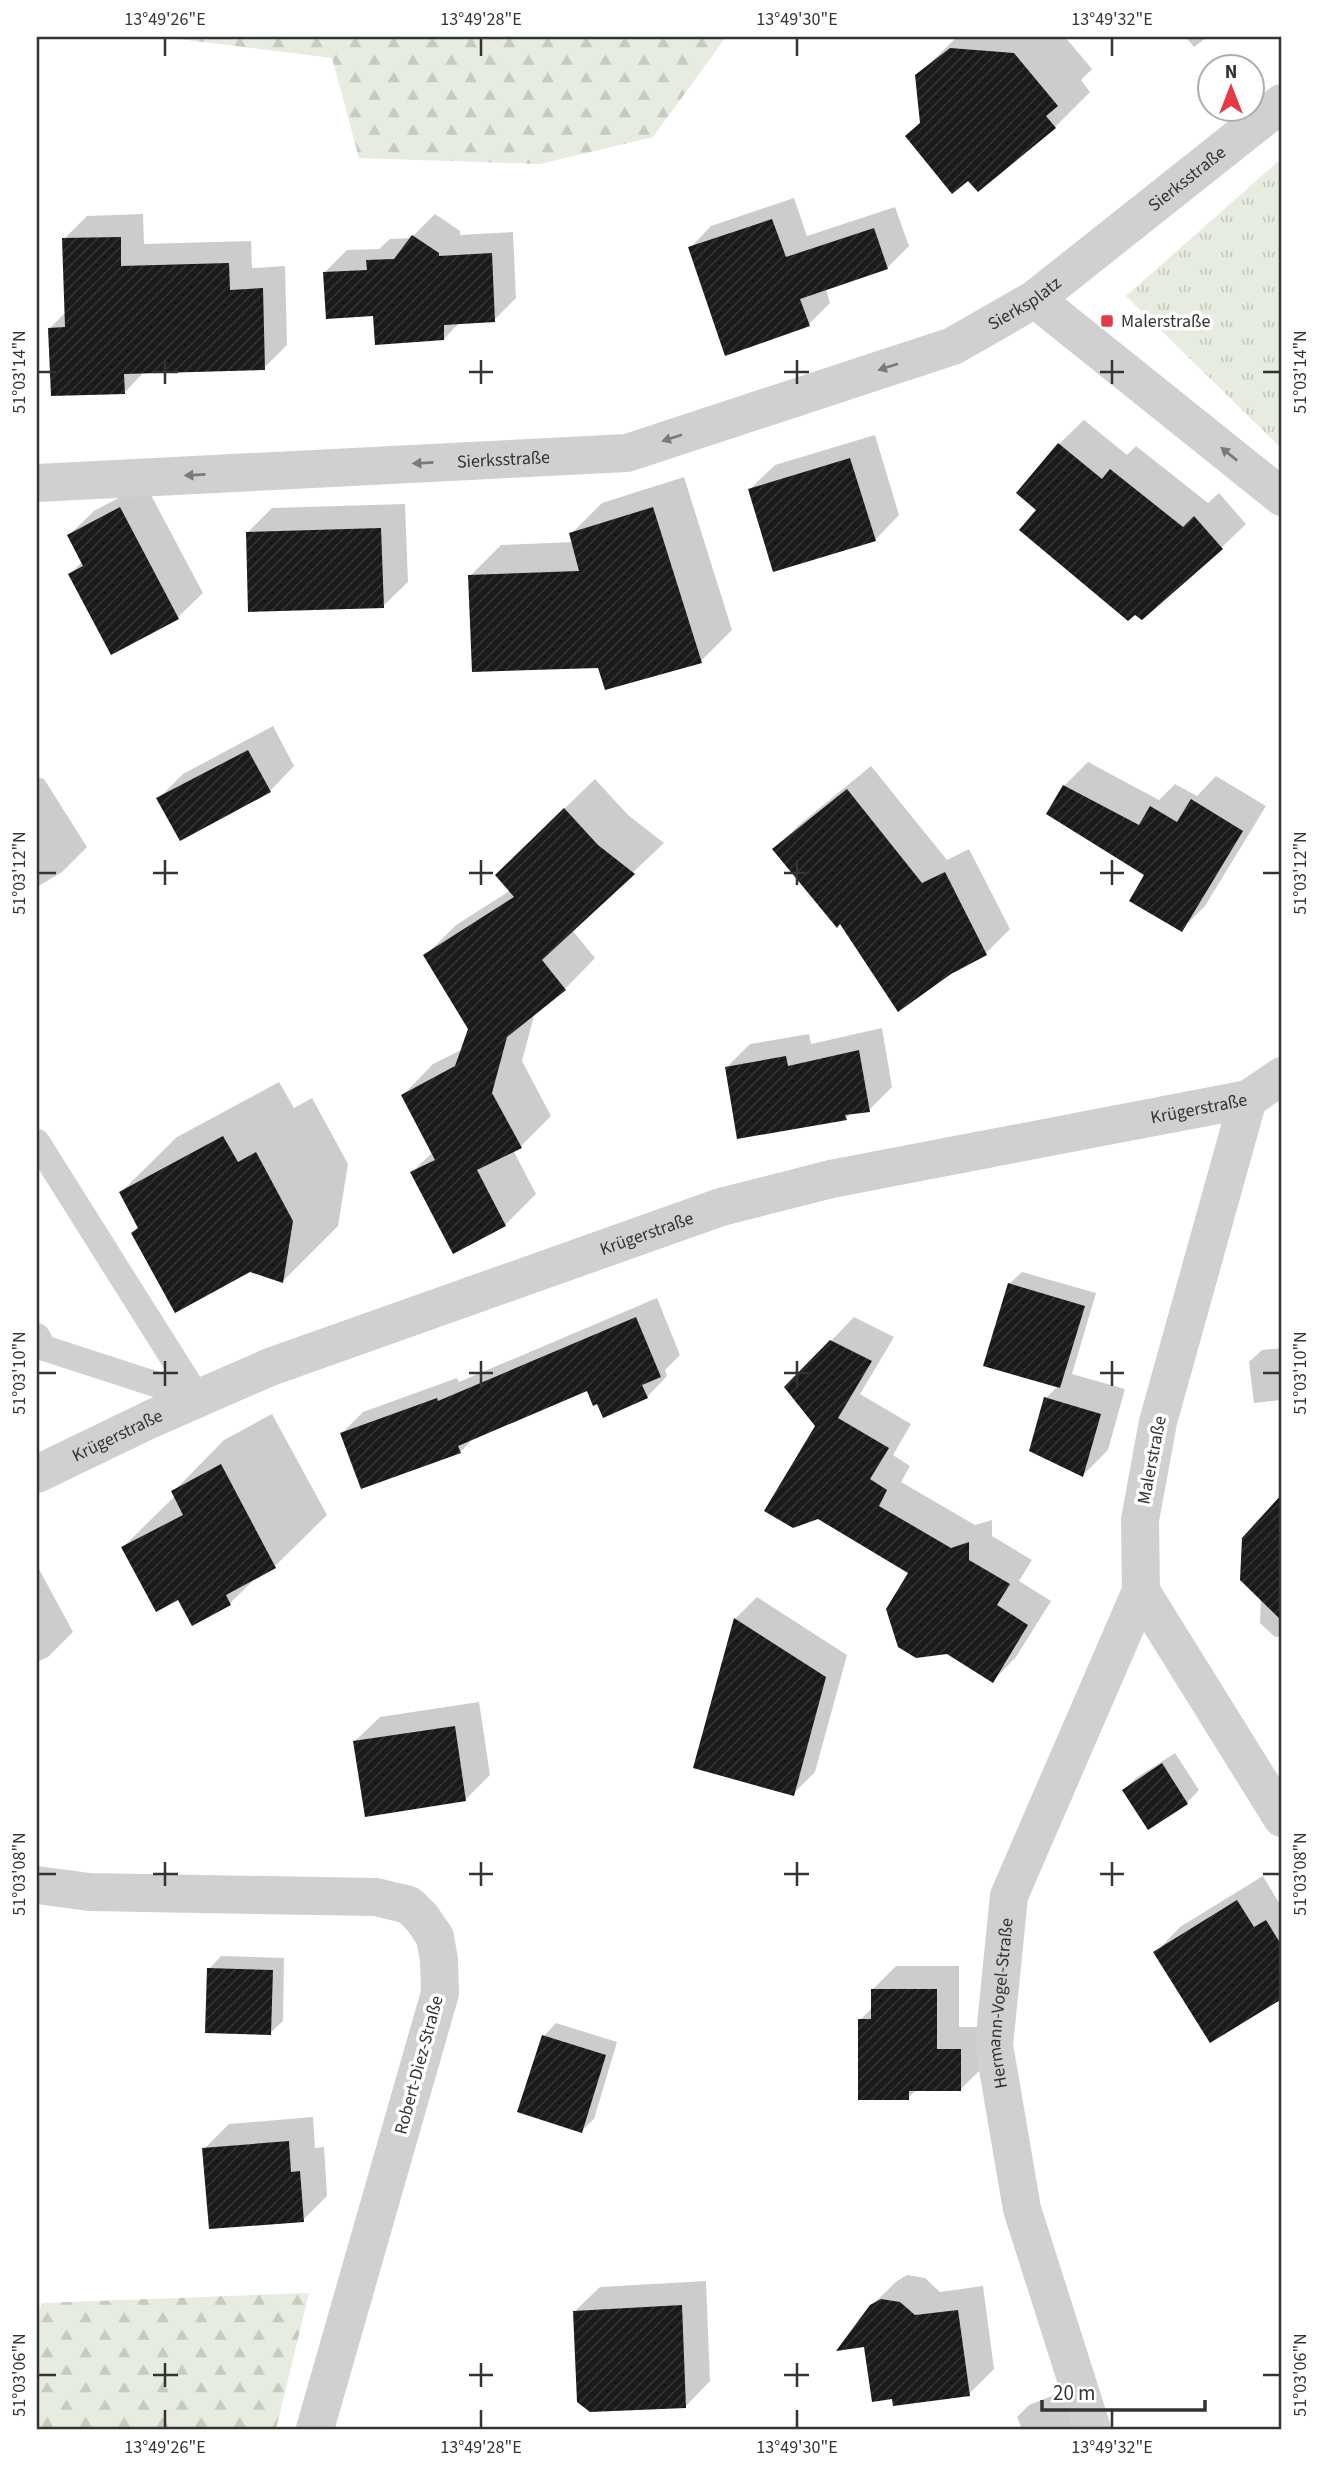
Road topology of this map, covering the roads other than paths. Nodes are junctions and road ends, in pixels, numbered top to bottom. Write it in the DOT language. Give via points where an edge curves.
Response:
graph roads {
  1 [pos="1282,103"];
  2 [pos="1091,255"];
  3 [pos="1035,299"];
  4 [pos="953,346"];
  5 [pos="37,483"];
  6 [pos="1282,497"];
  7 [pos="1282,1076"];
  8 [pos="1248,1099"];
  9 [pos="37,1142"];
  10 [pos="37,1336"];
  11 [pos="198,1398"];
  12 [pos="37,1474"];
  13 [pos="1141,1591"];
  14 [pos="1247,1763"];
  15 [pos="1282,1780"];
  16 [pos="1282,1818"];
  17 [pos="37,1885"];
  18 [pos="315,2429"];
  19 [pos="1093,2429"];
  1 -- 2 [label="street, Sierksstraße"];
  2 -- 3 [label="street, Sierksplatz"];
  3 -- 4 [label="street, Sierksplatz"];
  6 -- 3 [label="street, one-way"];
  4 -- 5 [label="street, Sierksstraße, one-way" via="627,453"];
  7 -- 8 [label="street, Krügerstraße"];
  8 -- 11 [label="street, Krügerstraße" via="831,1179 721,1207 270,1367"];
  8 -- 13 [label="street, Malerstraße" via="1158,1422 1140,1520"];
  9 -- 11 [label="lane"];
  10 -- 11 [label="lane" via="44,1348"];
  11 -- 12 [label="street, Krügerstraße"];
  13 -- 14 [label="street"];
  13 -- 19 [label="street, Hermann-Vogel-Straße" via="1009,1896 994,2045 1022,2209"];
  14 -- 15 [label="street"];
  14 -- 16 [label="street"];
  17 -- 18 [label="street, Robert-Diez-Straße" via="89,1892 376,1897 409,1905 435,1937 440,1993"];
}
